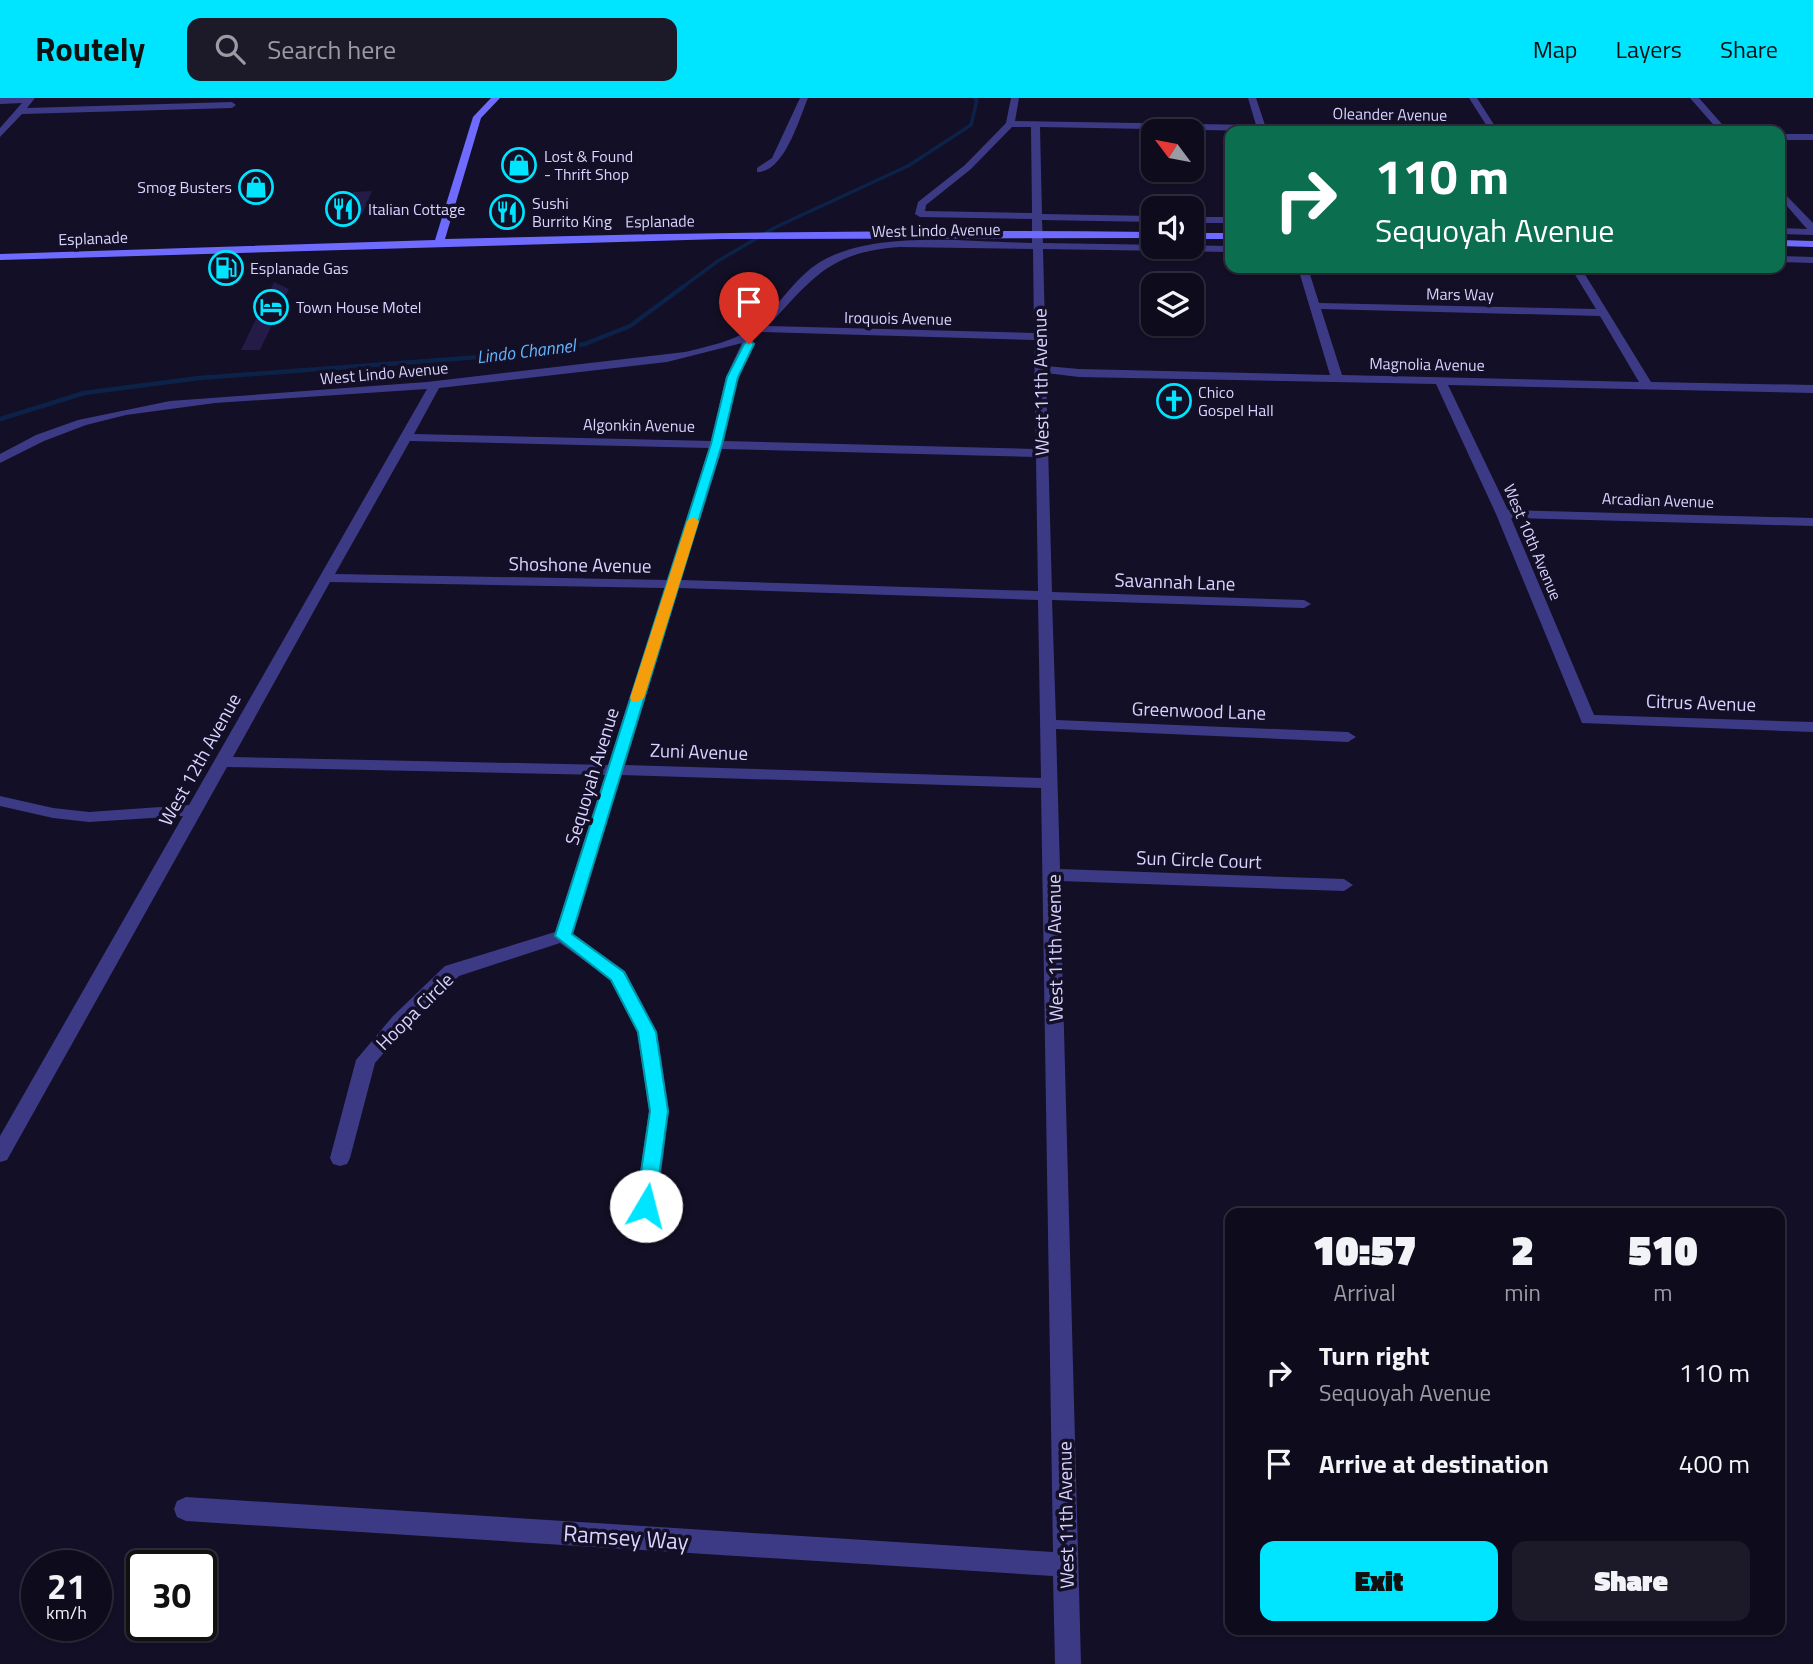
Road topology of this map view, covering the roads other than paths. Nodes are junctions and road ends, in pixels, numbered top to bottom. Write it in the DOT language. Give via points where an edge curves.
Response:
graph roads {
  1 [pos="496,98"];
  2 [pos="804,98"];
  3 [pos="1015,98"];
  4 [pos="1252,98"];
  5 [pos="1474,98"];
  6 [pos="1694,98"];
  7 [pos="30,99"];
  8 [pos="0,100"];
  9 [pos="232,106"];
  10 [pos="20,111"];
  11 [pos="1010,124"];
  12 [pos="1035,124"];
  13 [pos="1261,126"];
  14 [pos="1491,126"];
  15 [pos="1719,126"];
  16 [pos="1225,129"];
  17 [pos="0,134"];
  18 [pos="1785,137"];
  19 [pos="1813,137"];
  20 [pos="760,170"];
  21 [pos="1785,198"];
  22 [pos="1141,220"];
  23 [pos="1204,220"];
  24 [pos="1225,220"];
  25 [pos="1813,230"];
  26 [pos="1785,231"];
  27 [pos="1038,232"];
  28 [pos="1141,235"];
  29 [pos="1204,236"];
  30 [pos="1225,236"];
  31 [pos="439,243"];
  32 [pos="1785,243"];
  33 [pos="1813,244"];
  34 [pos="1225,249"];
  35 [pos="1785,250"];
  36 [pos="1813,251"];
  37 [pos="0,257"];
  38 [pos="1785,259"];
  39 [pos="1813,260"];
  40 [pos="1305,273"];
  41 [pos="1579,273"];
  42 [pos="1315,306"];
  43 [pos="1604,313"];
  44 [pos="751,333"];
  45 [pos="1039,337"];
  46 [pos="1040,369"];
  47 [pos="1337,378"];
  48 [pos="1440,380"];
  49 [pos="435,385"];
  50 [pos="1647,385"];
  51 [pos="1813,388"];
  52 [pos="404,437"];
  53 [pos="717,444"];
  54 [pos="1042,453"];
  55 [pos="0,459"];
  56 [pos="1503,514"];
  57 [pos="1813,522"];
  58 [pos="324,578"];
  59 [pos="673,584"];
  60 [pos="1045,597"];
  61 [pos="1304,604"];
  62 [pos="1588,720"];
  63 [pos="1049,724"];
  64 [pos="1813,726"];
  65 [pos="1348,737"];
  66 [pos="221,762"];
  67 [pos="615,770"];
  68 [pos="1050,783"];
  69 [pos="0,801"];
  70 [pos="194,810"];
  71 [pos="1052,876"];
  72 [pos="1344,885"];
  73 [pos="563,936"];
  74 [pos="0,1154"];
  75 [pos="340,1158"];
  76 [pos="646,1206"];
  77 [pos="186,1509"];
  78 [pos="1066,1564"];
  79 [pos="1068,1664"];
  1 -- 31 [label="main road" via="476,118"];
  2 -- 20 [label="street" via="776,160"];
  3 -- 11 [label="street"];
  4 -- 13 [label="street"];
  5 -- 14 [label="street"];
  6 -- 15 [label="street"];
  7 -- 8 [label="street"];
  7 -- 10 [label="street"];
  9 -- 10 [label="street"];
  10 -- 17 [label="street"];
  11 -- 12 [label="street, Oleander Avenue"];
  11 -- 27 [label="street" via="968,167 921,204 920,214"];
  12 -- 16 [label="street, Oleander Avenue"];
  12 -- 27 [label="street, West 11th Avenue"];
  18 -- 19 [label="street"];
  21 -- 25 [label="street"];
  22 -- 27 [label="street"];
  23 -- 24 [label="street"];
  25 -- 26 [label="street"];
  27 -- 28 [label="main road, Esplanade"];
  27 -- 31 [label="main road, Esplanade"];
  27 -- 34 [label="street"];
  27 -- 44 [label="street, West Lindo Avenue" via="857,248 814,271"];
  27 -- 45 [label="street, West 11th Avenue"];
  29 -- 30 [label="main road"];
  31 -- 37 [label="main road, Esplanade"];
  32 -- 33 [label="main road"];
  35 -- 36 [label="main road"];
  38 -- 39 [label="street"];
  40 -- 42 [label="street"];
  41 -- 43 [label="street"];
  42 -- 43 [label="street, Mars Way"];
  42 -- 47 [label="street"];
  43 -- 50 [label="street"];
  44 -- 45 [label="street, Iroquois Avenue"];
  44 -- 49 [label="street, West Lindo Avenue" via="710,349 664,358"];
  44 -- 53 [label="street, Sequoyah Avenue" via="732,377"];
  45 -- 46 [label="street, West 11th Avenue"];
  46 -- 47 [label="street, Magnolia Avenue"];
  46 -- 54 [label="street, West 11th Avenue"];
  47 -- 48 [label="street, Magnolia Avenue"];
  48 -- 50 [label="street, Magnolia Avenue"];
  48 -- 56 [label="street, West 10th Avenue"];
  49 -- 52 [label="street, West 12th Avenue"];
  49 -- 55 [label="street, West Lindo Avenue" via="147,408 71,426"];
  50 -- 51 [label="street, Magnolia Avenue"];
  52 -- 53 [label="street, Algonkin Avenue"];
  52 -- 58 [label="street, West 12th Avenue"];
  53 -- 54 [label="street, Algonkin Avenue"];
  53 -- 59 [label="street, Sequoyah Avenue"];
  54 -- 60 [label="street, West 11th Avenue"];
  56 -- 57 [label="street, Arcadian Avenue"];
  56 -- 62 [label="street, West 10th Avenue"];
  58 -- 59 [label="street, Shoshone Avenue"];
  58 -- 66 [label="street, West 12th Avenue"];
  59 -- 60 [label="street, Shoshone Avenue"];
  59 -- 67 [label="street, Sequoyah Avenue"];
  60 -- 61 [label="street, Savannah Lane"];
  60 -- 63 [label="street, West 11th Avenue"];
  62 -- 64 [label="street, Citrus Avenue"];
  63 -- 65 [label="street, Greenwood Lane"];
  63 -- 68 [label="street, West 11th Avenue"];
  66 -- 67 [label="street, Zuni Avenue"];
  66 -- 70 [label="street, West 12th Avenue"];
  67 -- 68 [label="street, Zuni Avenue"];
  67 -- 73 [label="street, Sequoyah Avenue"];
  68 -- 71 [label="street, West 11th Avenue"];
  69 -- 70 [label="street" via="89,817"];
  70 -- 74 [label="street, West 12th Avenue"];
  71 -- 72 [label="street, Sun Circle Court"];
  71 -- 78 [label="street, West 11th Avenue"];
  73 -- 75 [label="street, Hoopa Circle" via="452,971 409,1013 366,1060"];
  73 -- 76 [label="street" via="618,976 647,1032 659,1111"];
  77 -- 78 [label="street, Ramsey Way"];
  78 -- 79 [label="street, West 11th Avenue"];
}
